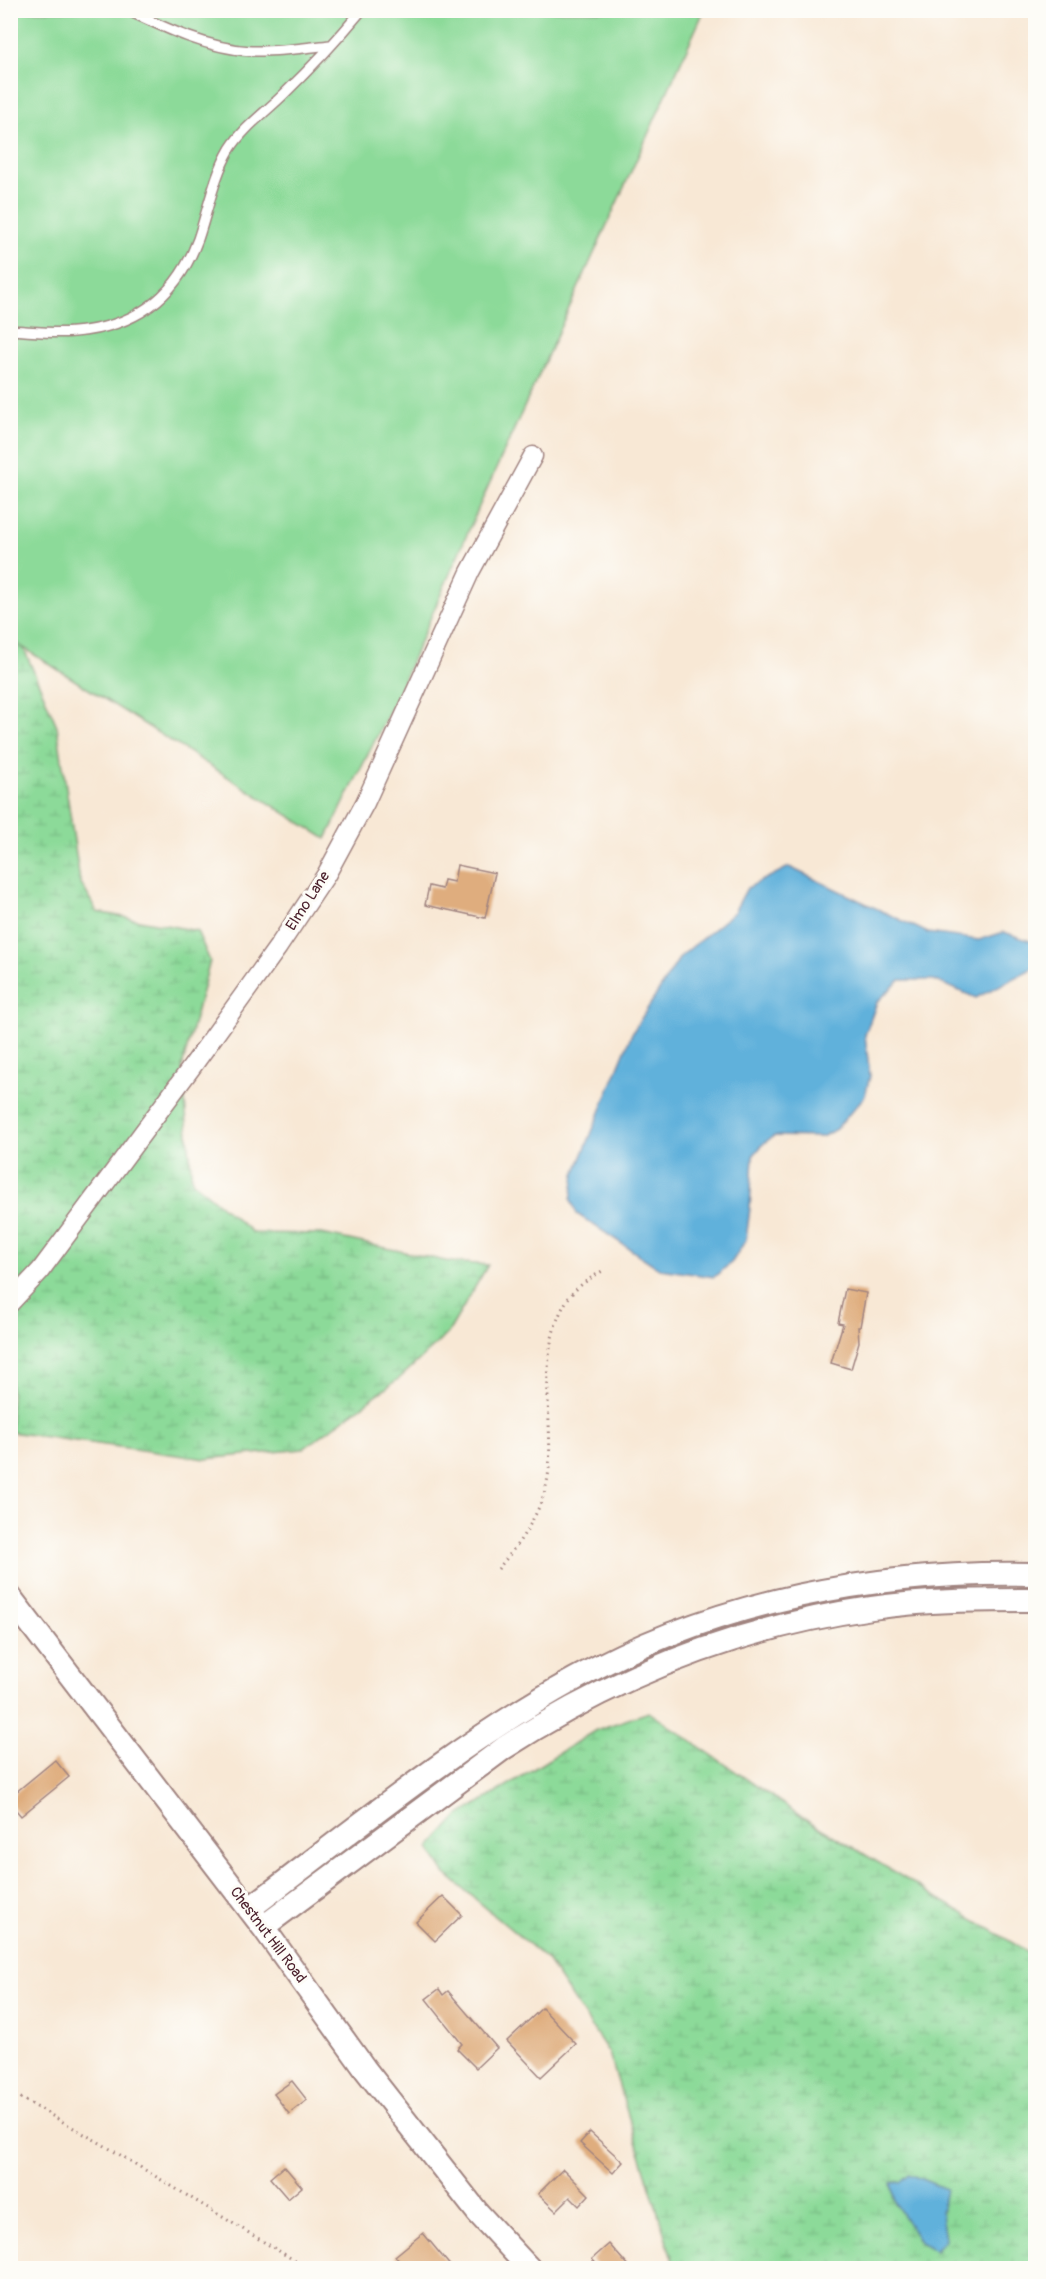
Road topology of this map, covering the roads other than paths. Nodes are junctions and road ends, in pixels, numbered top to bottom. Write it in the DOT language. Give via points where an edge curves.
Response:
graph roads {
  1 [pos="127,10"];
  2 [pos="362,10"];
  3 [pos="331,45"];
  4 [pos="10,330"];
  5 [pos="533,456"];
  6 [pos="10,1303"];
  7 [pos="1035,1574"];
  8 [pos="10,1598"];
  9 [pos="1035,1600"];
  10 [pos="256,1918"];
  11 [pos="529,2268"];
  1 -- 3 [label="lane" via="169,29 250,51"];
  2 -- 3 [label="lane"];
  3 -- 4 [label="lane" via="230,149 192,256 169,291 139,313 98,329"];
  5 -- 6 [label="street, Elmo Lane" via="470,572 365,803 326,875 191,1068 40,1271"];
  7 -- 10 [label="street" via="938,1575 824,1590 726,1616 624,1655 578,1677 495,1727"];
  8 -- 10 [label="street, Chestnut Hill Road"];
  9 -- 10 [label="street" via="873,1607 737,1638 651,1669 541,1724"];
  10 -- 11 [label="street, Chestnut Hill Road" via="365,2069 478,2212"];
}
